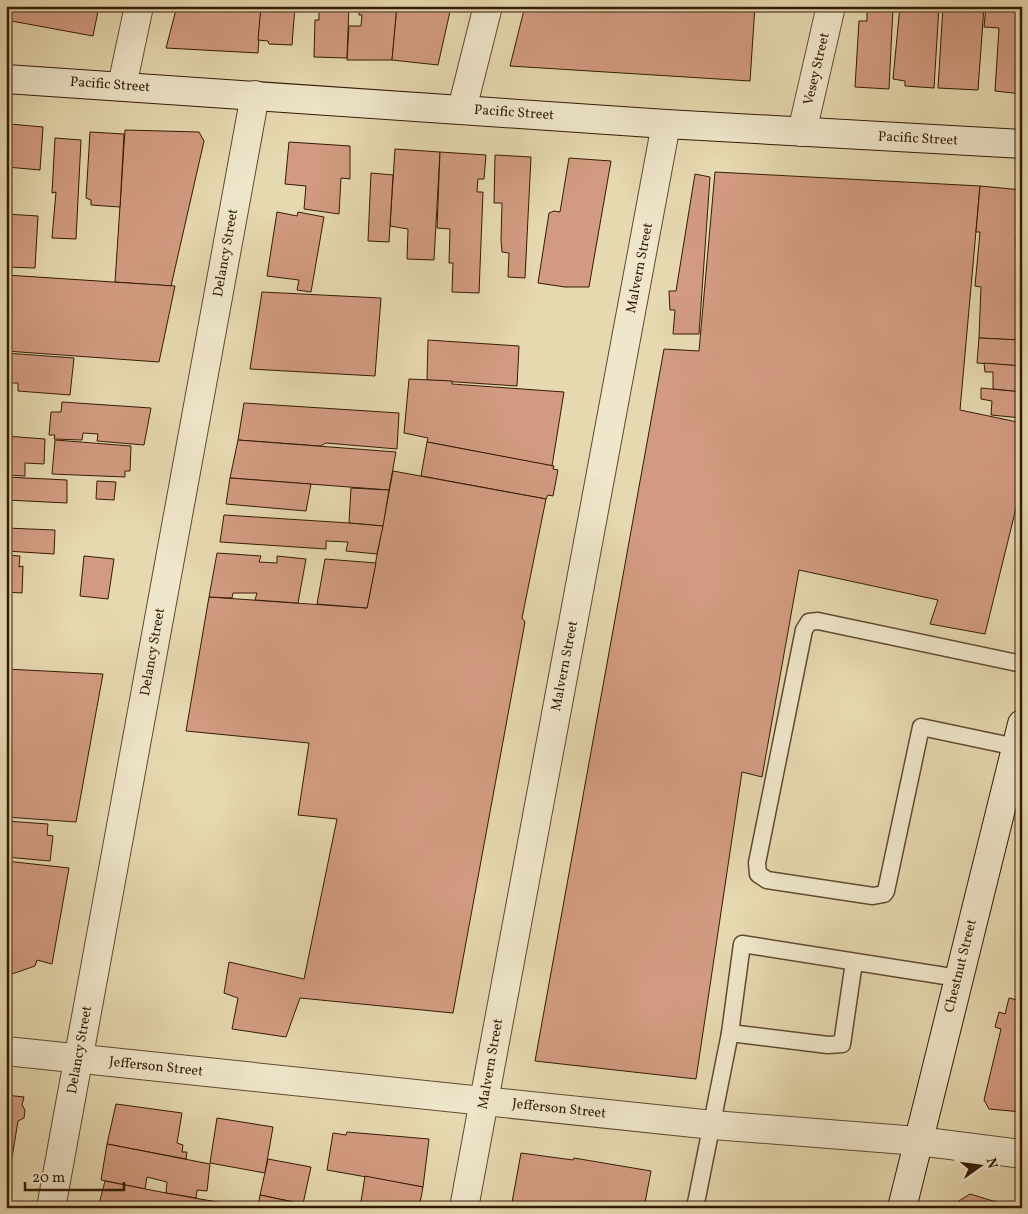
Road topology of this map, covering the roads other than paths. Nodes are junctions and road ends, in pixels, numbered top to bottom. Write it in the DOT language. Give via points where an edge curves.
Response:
graph roads {
  1 [pos="139,6"];
  2 [pos="488,6"];
  3 [pos="831,6"];
  4 [pos="6,79"];
  5 [pos="122,86"];
  6 [pos="256,95"];
  7 [pos="462,109"];
  8 [pos="666,124"];
  9 [pos="802,132"];
  10 [pos="1022,144"];
  11 [pos="1022,664"];
  12 [pos="1019,736"];
  13 [pos="854,962"];
  14 [pos="958,978"];
  15 [pos="730,1033"];
  16 [pos="6,1051"];
  17 [pos="78,1059"];
  18 [pos="484,1101"];
  19 [pos="713,1125"];
  20 [pos="918,1141"];
  21 [pos="1022,1154"];
  22 [pos="51,1208"];
  23 [pos="464,1208"];
  24 [pos="696,1208"];
  25 [pos="902,1208"];
  1 -- 5 [label="street"];
  2 -- 7 [label="street"];
  3 -- 9 [label="street, Vesey Street"];
  4 -- 5 [label="street, Pacific Street"];
  5 -- 6 [label="street, Pacific Street"];
  6 -- 7 [label="street, Pacific Street"];
  6 -- 17 [label="street, Delancy Street"];
  7 -- 8 [label="street, Pacific Street"];
  8 -- 9 [label="street, Pacific Street"];
  8 -- 18 [label="street, Malvern Street"];
  9 -- 10 [label="street, Pacific Street"];
  11 -- 12 [label="lane" via="818,621 809,622 804,630 757,863 758,874 767,880 873,896 884,894 921,727"];
  12 -- 14 [label="street, Chestnut Street"];
  13 -- 14 [label="lane"];
  13 -- 15 [label="lane" via="842,1044"];
  13 -- 15 [label="lane" via="742,944"];
  14 -- 20 [label="street, Chestnut Street"];
  15 -- 19 [label="lane"];
  16 -- 17 [label="street, Jefferson Street"];
  17 -- 18 [label="street, Jefferson Street"];
  17 -- 22 [label="street, Delancy Street"];
  18 -- 19 [label="street, Jefferson Street"];
  18 -- 23 [label="street, Malvern Street"];
  19 -- 20 [label="street, Jefferson Street"];
  19 -- 24 [label="lane"];
  20 -- 21 [label="street, Jefferson Street"];
  20 -- 25 [label="street, Chestnut Street"];
}
